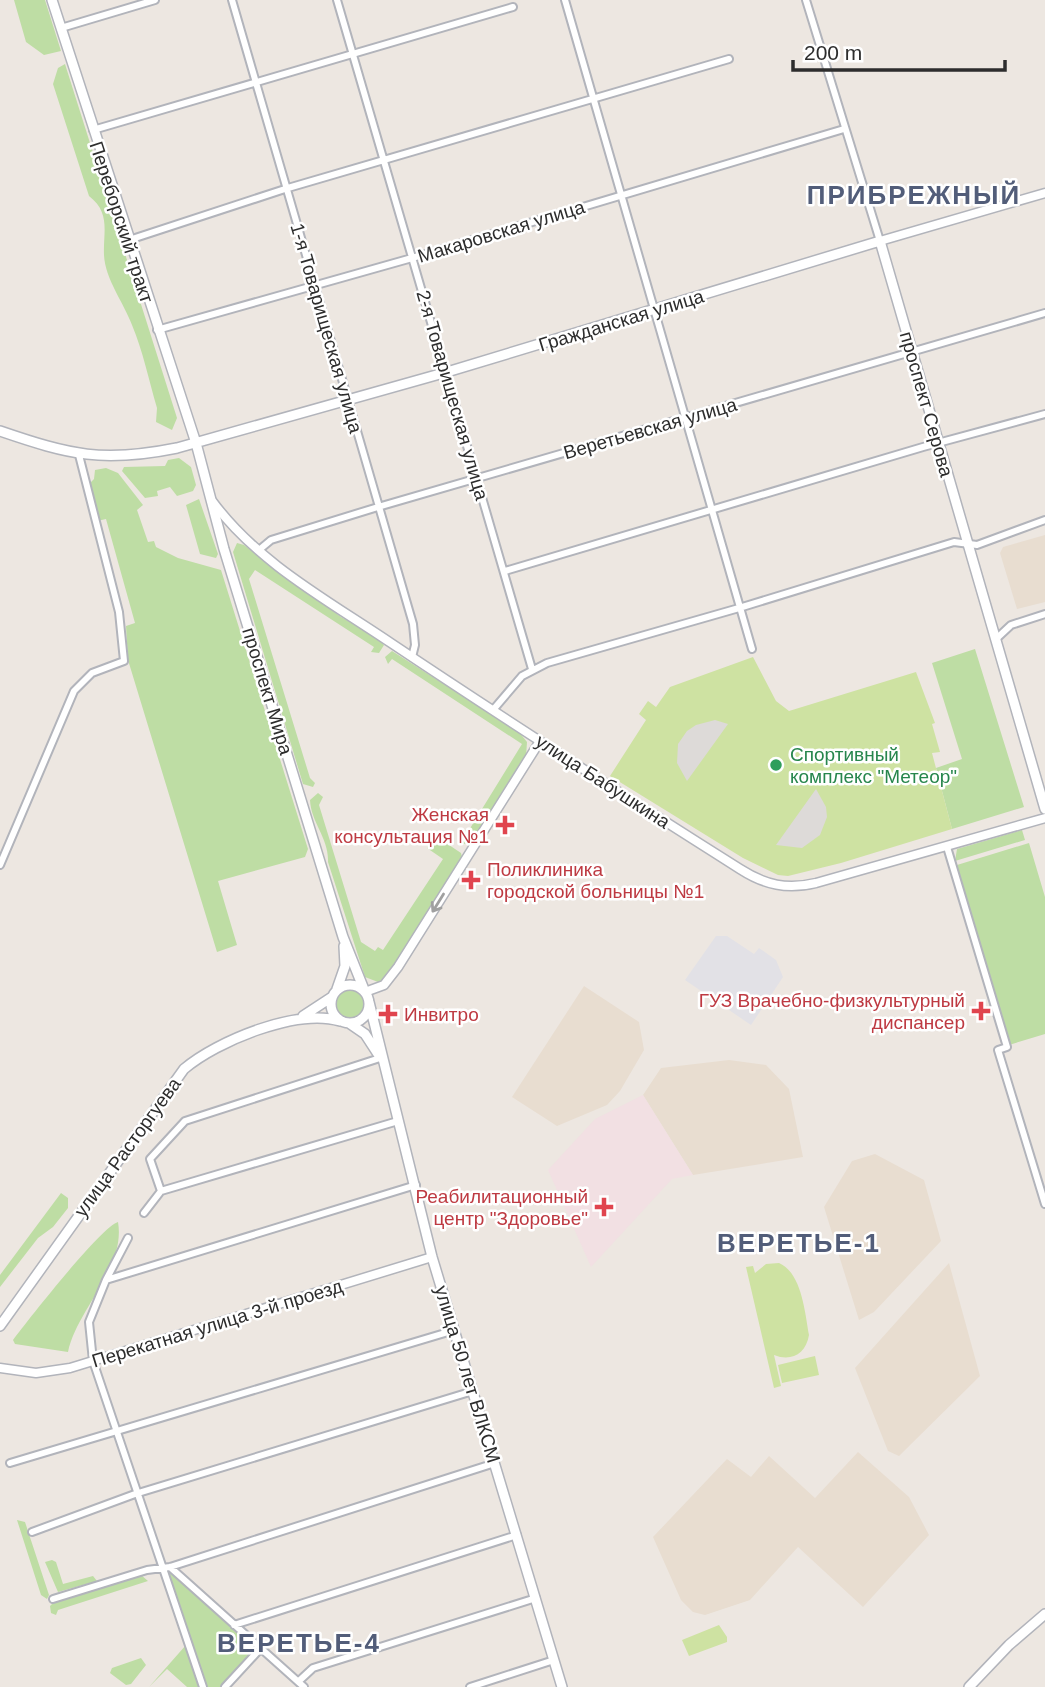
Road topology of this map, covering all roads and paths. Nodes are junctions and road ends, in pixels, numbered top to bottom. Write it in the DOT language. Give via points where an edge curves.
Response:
graph roads {
  1 [pos="52,0"];
  2 [pos="155,0"];
  3 [pos="232,0"];
  4 [pos="337,0"];
  5 [pos="565,0"];
  6 [pos="806,0"];
  7 [pos="513,7"];
  8 [pos="61,28"];
  9 [pos="353,53"];
  10 [pos="729,59"];
  11 [pos="256,81"];
  12 [pos="593,99"];
  13 [pos="844,129"];
  14 [pos="93,131"];
  15 [pos="385,162"];
  16 [pos="288,188"];
  17 [pos="1045,193"];
  18 [pos="620,195"];
  19 [pos="128,240"];
  20 [pos="880,241"];
  21 [pos="412,258"];
  22 [pos="315,285"];
  23 [pos="653,311"];
  24 [pos="1045,313"];
  25 [pos="157,330"];
  26 [pos="912,351"];
  27 [pos="447,372"];
  28 [pos="348,401"];
  29 [pos="1045,414"];
  30 [pos="684,419"];
  31 [pos="0,431"];
  32 [pos="196,443"];
  33 [pos="939,443"];
  34 [pos="79,455"];
  35 [pos="477,477"];
  36 [pos="212,502"];
  37 [pos="378,507"];
  38 [pos="711,509"];
  39 [pos="1045,520"];
  40 [pos="249,541"];
  41 [pos="968,544"];
  42 [pos="224,549"];
  43 [pos="259,550"];
  44 [pos="505,571"];
  45 [pos="739,608"];
  46 [pos="1045,614"];
  47 [pos="996,639"];
  48 [pos="752,649"];
  49 [pos="412,657"];
  50 [pos="533,669"];
  51 [pos="493,710"];
  52 [pos="540,741"];
  53 [pos="1045,809"];
  54 [pos="1045,818"];
  55 [pos="947,846"];
  56 [pos="0,865"];
  57 [pos="343,937"];
  58 [pos="365,992"];
  59 [pos="334,993"];
  60 [pos="369,1002"];
  61 [pos="295,1020"];
  62 [pos="345,1022"];
  63 [pos="380,1058"];
  64 [pos="398,1121"];
  65 [pos="416,1185"];
  66 [pos="161,1191"];
  67 [pos="1045,1204"];
  68 [pos="144,1213"];
  69 [pos="128,1238"];
  70 [pos="432,1257"];
  71 [pos="106,1280"];
  72 [pos="0,1326"];
  73 [pos="454,1330"];
  74 [pos="93,1361"];
  75 [pos="0,1368"];
  76 [pos="473,1391"];
  77 [pos="116,1432"];
  78 [pos="10,1463"];
  79 [pos="495,1463"];
  80 [pos="135,1494"];
  81 [pos="32,1532"];
  82 [pos="517,1535"];
  83 [pos="161,1567"];
  84 [pos="170,1567"];
  85 [pos="536,1598"];
  86 [pos="53,1599"];
  87 [pos="1045,1615"];
  88 [pos="234,1625"];
  89 [pos="260,1649"];
  90 [pos="554,1660"];
  91 [pos="299,1681"];
  92 [pos="202,1687"];
  93 [pos="225,1687"];
  94 [pos="304,1687"];
  95 [pos="470,1687"];
  96 [pos="562,1687"];
  97 [pos="969,1687"];
  1 -- 8 [label="main road, Переборский тракт"];
  2 -- 8 [label="street"];
  3 -- 11 [label="street, 1-я Товарищеская улица"];
  4 -- 9 [label="street, 2-я Товарищеская улица"];
  5 -- 12 [label="street"];
  6 -- 13 [label="street, проспект Серова"];
  7 -- 9 [label="street"];
  8 -- 14 [label="main road, Переборский тракт"];
  9 -- 11 [label="street"];
  9 -- 15 [label="street, 2-я Товарищеская улица"];
  10 -- 12 [label="street"];
  11 -- 14 [label="street"];
  11 -- 16 [label="street, 1-я Товарищеская улица"];
  12 -- 15 [label="street"];
  12 -- 18 [label="street"];
  13 -- 18 [label="street, Макаровская улица"];
  13 -- 20 [label="street, проспект Серова"];
  14 -- 19 [label="main road, Переборский тракт"];
  15 -- 16 [label="street"];
  15 -- 21 [label="street, 2-я Товарищеская улица"];
  16 -- 19 [label="street"];
  16 -- 22 [label="street, 1-я Товарищеская улица"];
  17 -- 20 [label="street, Гражданская улица"];
  18 -- 21 [label="street, Макаровская улица"];
  18 -- 23 [label="street"];
  19 -- 25 [label="main road, Переборский тракт"];
  20 -- 23 [label="main road, Гражданская улица"];
  20 -- 26 [label="main road, проспект Серова"];
  21 -- 22 [label="street, Макаровская улица"];
  21 -- 27 [label="street, 2-я Товарищеская улица"];
  22 -- 25 [label="street, Макаровская улица"];
  22 -- 28 [label="street, 1-я Товарищеская улица"];
  23 -- 27 [label="main road, Гражданская улица"];
  23 -- 30 [label="street"];
  24 -- 26 [label="street, Веретьевская улица"];
  25 -- 32 [label="main road, Переборский тракт"];
  26 -- 30 [label="street, Веретьевская улица"];
  26 -- 33 [label="main road, проспект Серова"];
  27 -- 28 [label="main road, Гражданская улица"];
  27 -- 35 [label="street, 2-я Товарищеская улица"];
  28 -- 32 [label="main road, Гражданская улица"];
  28 -- 37 [label="street, 1-я Товарищеская улица"];
  29 -- 33 [label="street"];
  30 -- 35 [label="street, Веретьевская улица"];
  30 -- 38 [label="street"];
  31 -- 34 [label="main road, Гражданская улица"];
  32 -- 34 [label="main road, Гражданская улица" via="135,456"];
  32 -- 36 [label="main road, проспект Мира"];
  33 -- 38 [label="street"];
  33 -- 41 [label="main road, проспект Серова"];
  34 -- 56 [label="street" via="119,612 124,661 92,673 74,691"];
  35 -- 37 [label="street, Веретьевская улица"];
  35 -- 44 [label="street, 2-я Товарищеская улица"];
  36 -- 40 [label="street, улица Бабушкина"];
  36 -- 42 [label="main road, проспект Мира"];
  37 -- 43 [label="street, Веретьевская улица" via="271,540"];
  37 -- 49 [label="street, 1-я Товарищеская улица" via="413,624"];
  38 -- 44 [label="street"];
  38 -- 45 [label="street"];
  39 -- 41 [label="street" via="981,544"];
  40 -- 42 [label="street" via="230,534"];
  40 -- 43 [label="street, улица Бабушкина"];
  41 -- 45 [label="street" via="954,542"];
  41 -- 47 [label="main road, проспект Серова"];
  42 -- 57 [label="main road, проспект Мира"];
  43 -- 49 [label="street, улица Бабушкина"];
  44 -- 50 [label="street, 2-я Товарищеская улица"];
  45 -- 48 [label="street"];
  45 -- 50 [label="street"];
  46 -- 47 [label="street" via="1011,625"];
  47 -- 53 [label="main road, проспект Серова"];
  49 -- 51 [label="street, улица Бабушкина"];
  50 -- 51 [label="street" via="512,685"];
  51 -- 52 [label="street, улица Бабушкина"];
  52 -- 55 [label="street, улица Бабушкина" via="740,869 773,885 808,885"];
  52 -- 58 [label="street, one-way" via="398,967 384,985"];
  54 -- 55 [label="street, улица Бабушкина"];
  55 -- 67 [label="street" via="1007,1047 998,1050"];
  57 -- 58 [label="main road, проспект Мира"];
  57 -- 59 [label="main road, проспект Мира" via="345,966"];
  58 -- 59 [label="main road" via="350,985"];
  58 -- 60 [label="main road, улица 50 лет ВЛКСМ"];
  59 -- 61 [label="main road, улица Расторгуева"];
  59 -- 62 [label="main road, улица 50 лет ВЛКСМ" via="331,1010"];
  60 -- 62 [label="main road" via="362,1019"];
  60 -- 63 [label="main road, улица 50 лет ВЛКСМ"];
  61 -- 62 [label="main road, улица Расторгуева" via="323,1017"];
  61 -- 72 [label="main road, улица Расторгуева" via="215,1047 184,1069"];
  62 -- 63 [label="main road, улица 50 лет ВЛКСМ" via="368,1037"];
  63 -- 64 [label="main road, улица 50 лет ВЛКСМ"];
  63 -- 66 [label="street" via="185,1121 150,1158"];
  64 -- 65 [label="main road, улица 50 лет ВЛКСМ"];
  64 -- 66 [label="street"];
  65 -- 70 [label="main road, улица 50 лет ВЛКСМ"];
  65 -- 71 [label="street"];
  66 -- 68 [label="street"];
  69 -- 71 [label="street"];
  70 -- 73 [label="main road, улица 50 лет ВЛКСМ"];
  70 -- 74 [label="street, Перекатная улица 3-й проезд"];
  71 -- 74 [label="street" via="89,1322"];
  73 -- 76 [label="main road, улица 50 лет ВЛКСМ"];
  73 -- 77 [label="street"];
  74 -- 75 [label="street, Перекатная улица 3-й проезд" via="44,1373"];
  74 -- 77 [label="street"];
  76 -- 79 [label="main road, улица 50 лет ВЛКСМ"];
  76 -- 80 [label="street"];
  77 -- 78 [label="street"];
  77 -- 80 [label="street"];
  79 -- 82 [label="main road, улица 50 лет ВЛКСМ"];
  79 -- 84 [label="street"];
  80 -- 81 [label="street"];
  80 -- 83 [label="street"];
  82 -- 85 [label="main road, улица 50 лет ВЛКСМ"];
  82 -- 88 [label="street"];
  83 -- 84 [label="street"];
  83 -- 86 [label="street"];
  83 -- 92 [label="street"];
  84 -- 88 [label="street"];
  85 -- 90 [label="main road, улица 50 лет ВЛКСМ"];
  85 -- 91 [label="street" via="313,1668"];
  87 -- 97 [label="main road"];
  88 -- 89 [label="street"];
  89 -- 91 [label="street"];
  89 -- 93 [label="street"];
  90 -- 95 [label="street"];
  90 -- 96 [label="main road, улица 50 лет ВЛКСМ"];
  91 -- 94 [label="street"];
}
